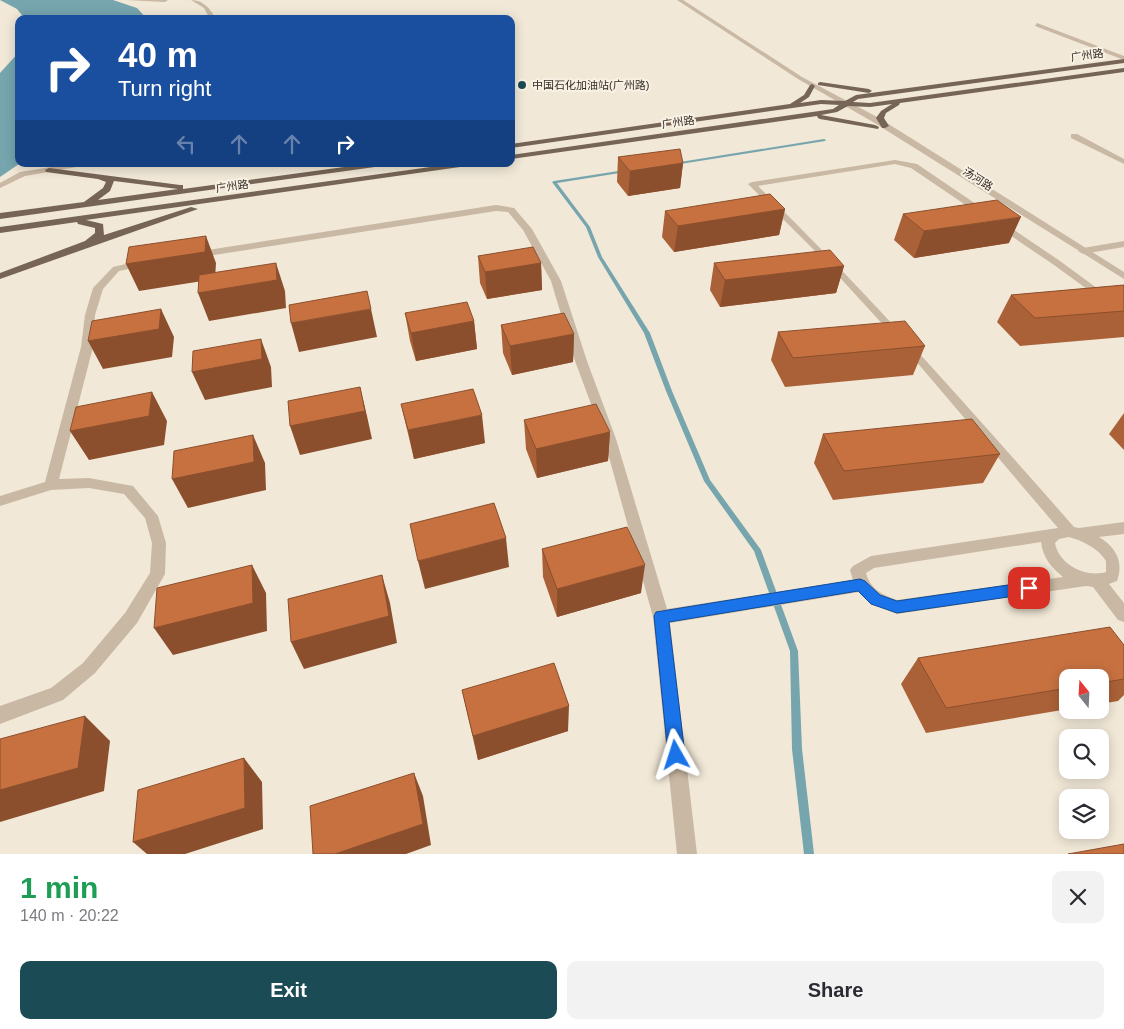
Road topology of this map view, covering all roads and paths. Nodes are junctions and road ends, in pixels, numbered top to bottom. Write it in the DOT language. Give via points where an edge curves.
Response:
graph roads {
  1 [pos="129,0"];
  2 [pos="165,0"];
  3 [pos="195,0"];
  4 [pos="680,0"];
  5 [pos="688,0"];
  6 [pos="211,15"];
  7 [pos="1037,25"];
  8 [pos="1124,59"];
  9 [pos="1124,70"];
  10 [pos="820,84"];
  11 [pos="812,86"];
  12 [pos="889,92"];
  13 [pos="904,101"];
  14 [pos="847,104"];
  15 [pos="784,107"];
  16 [pos="792,117"];
  17 [pos="885,126"];
  18 [pos="875,127"];
  19 [pos="1074,136"];
  20 [pos="515,145"];
  21 [pos="515,156"];
  22 [pos="1124,162"];
  23 [pos="66,167"];
  24 [pos="360,167"];
  25 [pos="446,167"];
  26 [pos="49,170"];
  27 [pos="101,177"];
  28 [pos="0,186"];
  29 [pos="202,189"];
  30 [pos="233,198"];
  31 [pos="87,204"];
  32 [pos="2,216"];
  33 [pos="61,222"];
  34 [pos="0,230"];
  35 [pos="1124,244"];
  36 [pos="83,245"];
  37 [pos="1083,251"];
  38 [pos="186,256"];
  39 [pos="150,262"];
  40 [pos="0,276"];
  41 [pos="1124,276"];
  42 [pos="1124,286"];
  43 [pos="1124,313"];
  44 [pos="51,485"];
  45 [pos="0,501"];
  46 [pos="1124,528"];
  47 [pos="1075,532"];
  48 [pos="1051,535"];
  49 [pos="1105,578"];
  50 [pos="860,585"];
  51 [pos="1124,615"];
  52 [pos="661,616"];
  53 [pos="0,715"];
  54 [pos="687,854"];
  1 -- 2 [label="street"];
  3 -- 6 [label="street" via="206,7"];
  4 -- 11 [label="street, 汤河路"];
  5 -- 10 [label="street, 汤河路"];
  7 -- 8 [label="street"];
  8 -- 12 [label="main road, 广州路"];
  9 -- 13 [label="main road, 广州路"];
  10 -- 12 [label="main road"];
  10 -- 14 [label="street, 汤河路"];
  11 -- 14 [label="street, 汤河路"];
  11 -- 15 [label="main road" via="807,96"];
  12 -- 14 [label="main road, 广州路" via="856,97"];
  13 -- 14 [label="main road, 广州路"];
  13 -- 17 [label="main road" via="883,112 880,118"];
  14 -- 15 [label="main road, 广州路" via="821,102"];
  14 -- 16 [label="main road, 广州路" via="835,111"];
  14 -- 17 [label="street, 汤河路"];
  14 -- 18 [label="street, 汤河路" via="856,115"];
  15 -- 20 [label="main road, 广州路"];
  16 -- 18 [label="main road" via="849,120"];
  16 -- 21 [label="main road, 广州路"];
  17 -- 37 [label="street, 汤河路"];
  18 -- 42 [label="street, 汤河路"];
  19 -- 22 [label="street"];
  23 -- 26 [label="street"];
  24 -- 29 [label="main road, 广州路"];
  25 -- 30 [label="main road, 广州路"];
  26 -- 27 [label="main road"];
  26 -- 28 [label="street" via="23,174"];
  27 -- 29 [label="main road"];
  27 -- 31 [label="main road" via="110,181 107,189"];
  29 -- 31 [label="main road, 广州路"];
  30 -- 33 [label="main road, 广州路"];
  30 -- 36 [label="main road"];
  31 -- 32 [label="main road, 广州路"];
  33 -- 34 [label="main road, 广州路"];
  33 -- 36 [label="main road" via="100,226 100,234"];
  35 -- 37 [label="street"];
  36 -- 40 [label="main road"];
  37 -- 41 [label="street, 汤河路"];
  38 -- 52 [label="street" via="496,208 511,210 527,229 556,281 610,439"];
  39 -- 44 [label="street" via="116,269 98,288 90,315 87,347"];
  43 -- 47 [label="street" via="1049,257 914,166 895,162 752,184 913,350"];
  44 -- 45 [label="street"];
  44 -- 53 [label="street" via="89,482 128,490 151,516 159,543 157,574 131,618 90,668 57,694"];
  46 -- 47 [label="street"];
  47 -- 48 [label="street"];
  47 -- 49 [label="street" via="1104,546 1111,554 1116,571"];
  48 -- 49 [label="street" via="1047,545 1049,553 1068,573"];
  48 -- 50 [label="street" via="871,562 858,570"];
  49 -- 50 [label="street" via="897,607 876,599"];
  49 -- 51 [label="street"];
  50 -- 52 [label="street"];
  52 -- 54 [label="street"];
}
